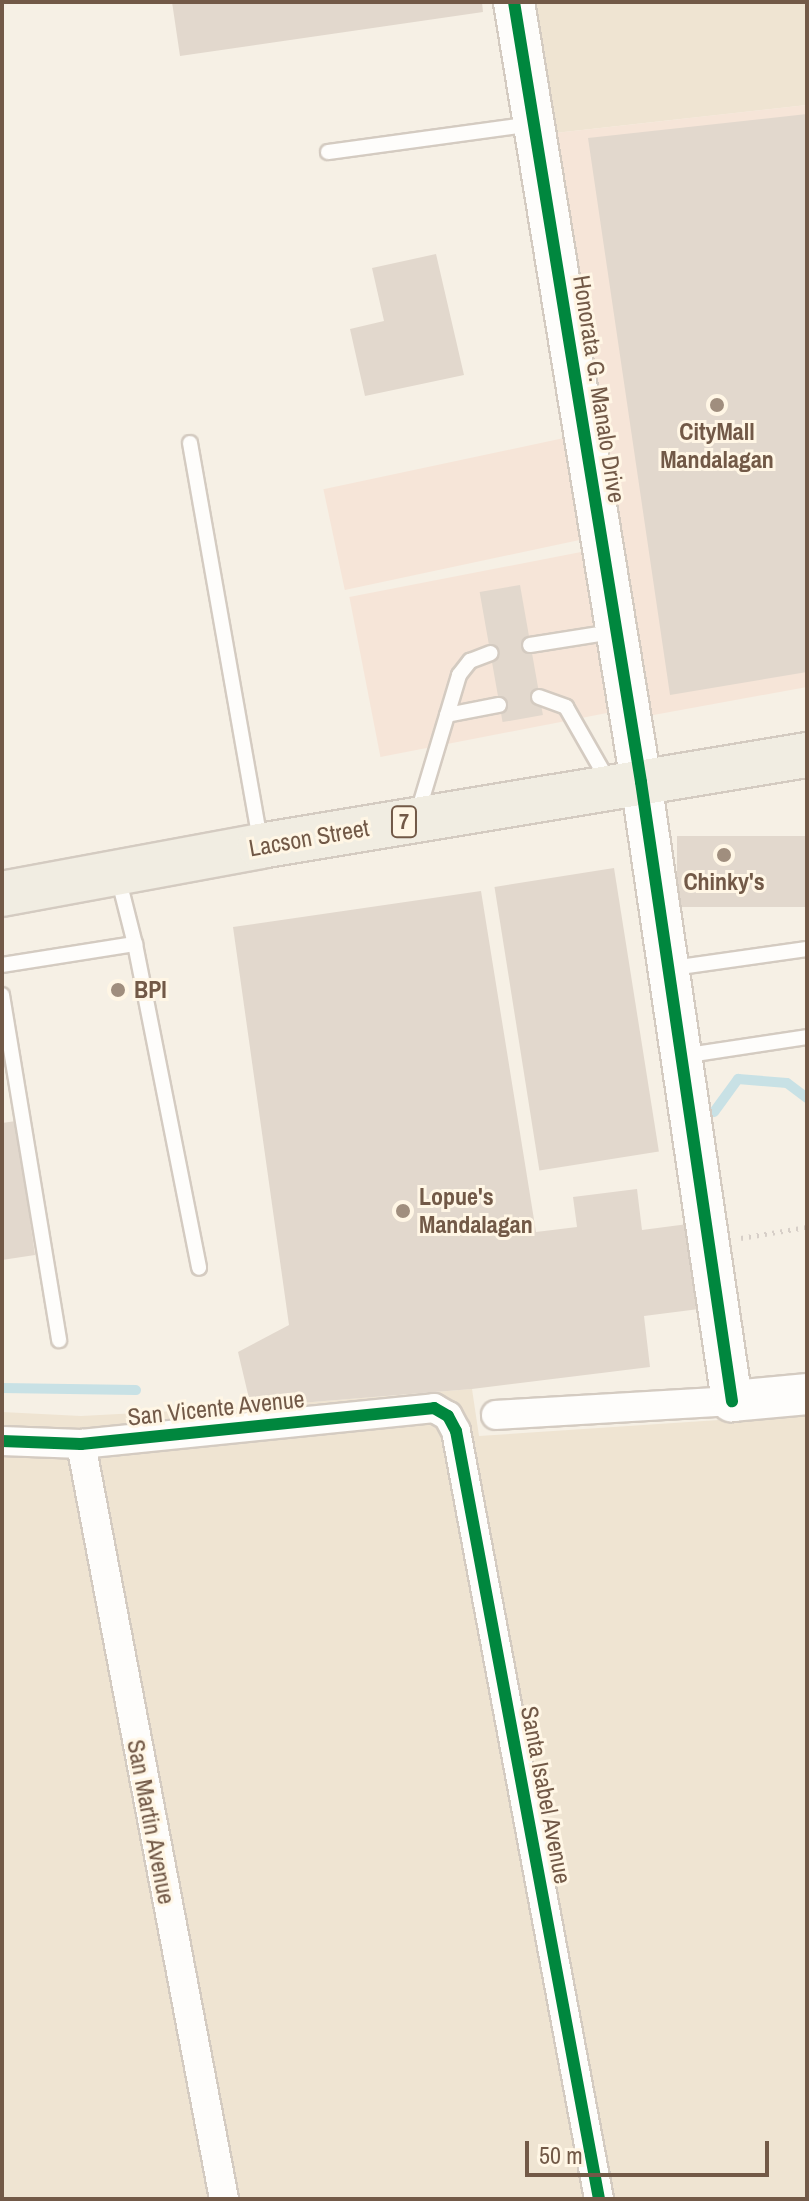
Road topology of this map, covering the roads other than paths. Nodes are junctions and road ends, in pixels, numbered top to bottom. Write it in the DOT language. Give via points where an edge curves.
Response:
graph roads {
  1 [pos="514,2"];
  2 [pos="533,124"];
  3 [pos="328,152"];
  4 [pos="190,443"];
  5 [pos="617,632"];
  6 [pos="530,645"];
  7 [pos="491,653"];
  8 [pos="539,697"];
  9 [pos="499,705"];
  10 [pos="447,715"];
  11 [pos="807,755"];
  12 [pos="626,785"];
  13 [pos="415,820"];
  14 [pos="260,846"];
  15 [pos="117,873"];
  16 [pos="2,894"];
  17 [pos="135,944"];
  18 [pos="807,949"];
  19 [pos="2,965"];
  20 [pos="669,969"];
  21 [pos="2,995"];
  22 [pos="807,1037"];
  23 [pos="682,1056"];
  24 [pos="199,1268"];
  25 [pos="59,1340"];
  26 [pos="807,1394"];
  27 [pos="732,1401"];
  28 [pos="434,1408"];
  29 [pos="496,1415"];
  30 [pos="2,1441"];
  31 [pos="81,1444"];
  32 [pos="224,2199"];
  33 [pos="599,2199"];
  1 -- 2 [label="street, Honorata G. Manalo Drive"];
  2 -- 3 [label="lane"];
  2 -- 5 [label="street, Honorata G. Manalo Drive"];
  4 -- 14 [label="lane"];
  5 -- 6 [label="lane"];
  5 -- 12 [label="street, Honorata G. Manalo Drive"];
  7 -- 10 [label="lane" via="470,661 459,675"];
  8 -- 12 [label="lane" via="566,707"];
  9 -- 10 [label="lane"];
  10 -- 13 [label="lane"];
  11 -- 12 [label="main road, Lacson Street / 7"];
  12 -- 13 [label="main road, Lacson Street / 7"];
  12 -- 20 [label="street, Honorata G. Manalo Drive"];
  13 -- 14 [label="main road, Lacson Street / 7"];
  14 -- 15 [label="main road, Lacson Street / 7"];
  15 -- 16 [label="main road, Lacson Street / 7"];
  15 -- 17 [label="lane"];
  17 -- 19 [label="lane"];
  17 -- 24 [label="lane"];
  18 -- 20 [label="lane"];
  20 -- 23 [label="street, Honorata G. Manalo Drive"];
  21 -- 25 [label="lane"];
  22 -- 23 [label="lane"];
  23 -- 27 [label="street, Honorata G. Manalo Drive"];
  26 -- 27 [label="street"];
  27 -- 29 [label="street"];
  28 -- 31 [label="street, San Vicente Avenue"];
  28 -- 33 [label="street, Santa Isabel Avenue" via="448,1416 456,1431"];
  30 -- 31 [label="street, San Vicente Avenue"];
  31 -- 32 [label="street, San Martin Avenue"];
}
